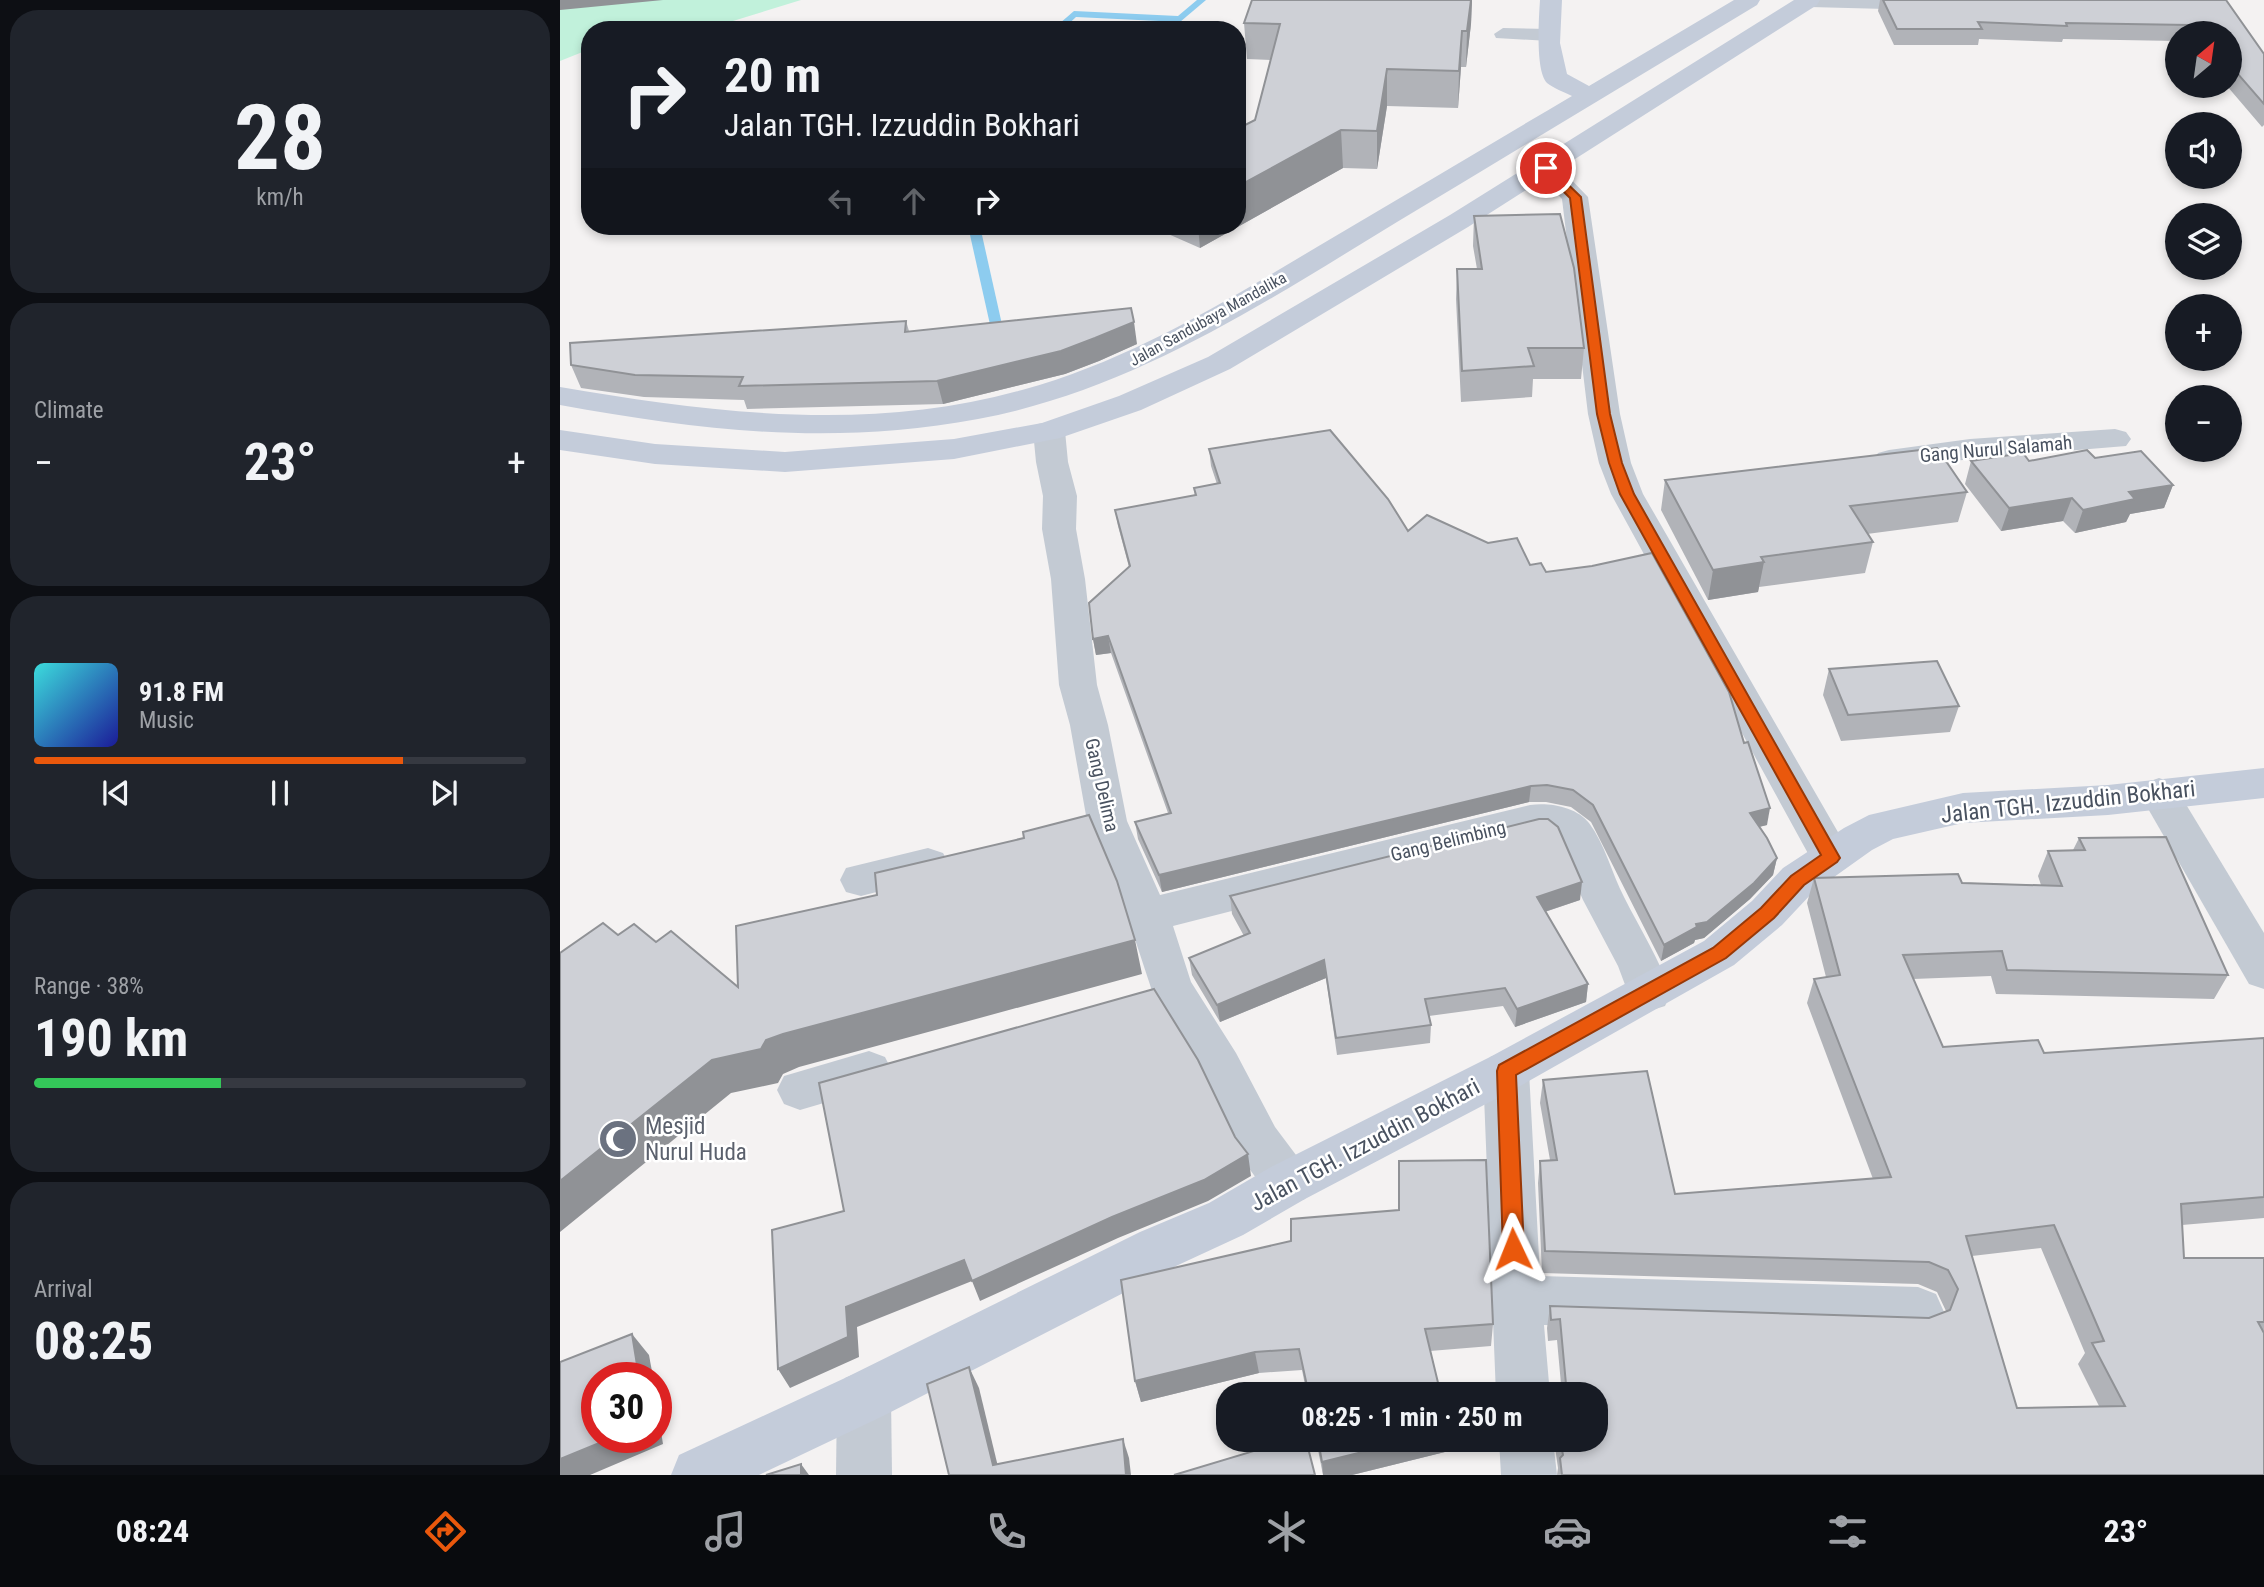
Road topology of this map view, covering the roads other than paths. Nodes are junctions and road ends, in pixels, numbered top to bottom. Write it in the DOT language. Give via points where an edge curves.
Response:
graph roads {
  1 [pos="1550,0"];
  2 [pos="1749,0"];
  3 [pos="1810,0"];
  4 [pos="1924,3"];
  5 [pos="1503,34"];
  6 [pos="1549,35"];
  7 [pos="1590,96"];
  8 [pos="1553,117"];
  9 [pos="1600,135"];
  10 [pos="1546,168"];
  11 [pos="560,396"];
  12 [pos="1049,431"];
  13 [pos="2115,439"];
  14 [pos="560,440"];
  15 [pos="1860,464"];
  16 [pos="2264,783"];
  17 [pos="2159,793"];
  18 [pos="964,855"];
  19 [pos="1831,858"];
  20 [pos="861,880"];
  21 [pos="1148,915"];
  22 [pos="2264,971"];
  23 [pos="1649,993"];
  24 [pos="904,1061"];
  25 [pos="1506,1071"];
  26 [pos="800,1090"];
  27 [pos="1288,1183"];
  28 [pos="1516,1300"];
  29 [pos="1918,1312"];
  30 [pos="1522,1382"];
  31 [pos="864,1398"];
  32 [pos="1527,1452"];
  33 [pos="699,1475"];
  34 [pos="864,1475"];
  35 [pos="1529,1475"];
  1 -- 6 [label="main road"];
  2 -- 7 [label="main road, Jalan Sandubaya Mandalika"];
  3 -- 4 [label="street"];
  3 -- 9 [label="main road"];
  5 -- 6 [label="lane"];
  6 -- 7 [label="main road" via="1556,78"];
  7 -- 8 [label="main road, Jalan Sandubaya Mandalika"];
  8 -- 9 [label="main road"];
  8 -- 11 [label="main road, Jalan Sandubaya Mandalika" via="1177,340 1119,368 1026,398 912,420 779,424 692,418"];
  9 -- 10 [label="main road"];
  10 -- 12 [label="main road" via="1219,363 1130,403"];
  10 -- 19 [label="street" via="1575,197 1604,414 1615,463 1641,493"];
  12 -- 14 [label="main road" via="954,449 785,462 655,454"];
  12 -- 21 [label="street, Gang Delima" via="1060,496 1059,529 1069,579 1078,685 1089,725 1087,826"];
  13 -- 15 [label="street, Gang Nurul Salamah" via="1970,449"];
  16 -- 17 [label="main road, Jalan TGH. Izzuddin Bokhari"];
  17 -- 19 [label="main road, Jalan TGH. Izzuddin Bokhari" via="1963,808 1883,826"];
  17 -- 22 [label="street"];
  18 -- 20 [label="street"];
  19 -- 23 [label="main road, Jalan TGH. Izzuddin Bokhari" via="1798,880 1719,953"];
  21 -- 23 [label="street, Gang Belimbing" via="1530,820 1553,820 1575,834"];
  21 -- 27 [label="street, Gang Delima" via="1152,992 1220,1067 1258,1142"];
  23 -- 25 [label="main road, Jalan TGH. Izzuddin Bokhari"];
  24 -- 26 [label="street"];
  25 -- 27 [label="main road, Jalan TGH. Izzuddin Bokhari"];
  25 -- 28 [label="street"];
  27 -- 31 [label="main road, Jalan TGH. Izzuddin Bokhari" via="1226,1219"];
  28 -- 29 [label="street"];
  28 -- 30 [label="street"];
  31 -- 33 [label="main road, Jalan TGH. Izzuddin Bokhari"];
  31 -- 34 [label="street"];
  32 -- 35 [label="street"];
}
